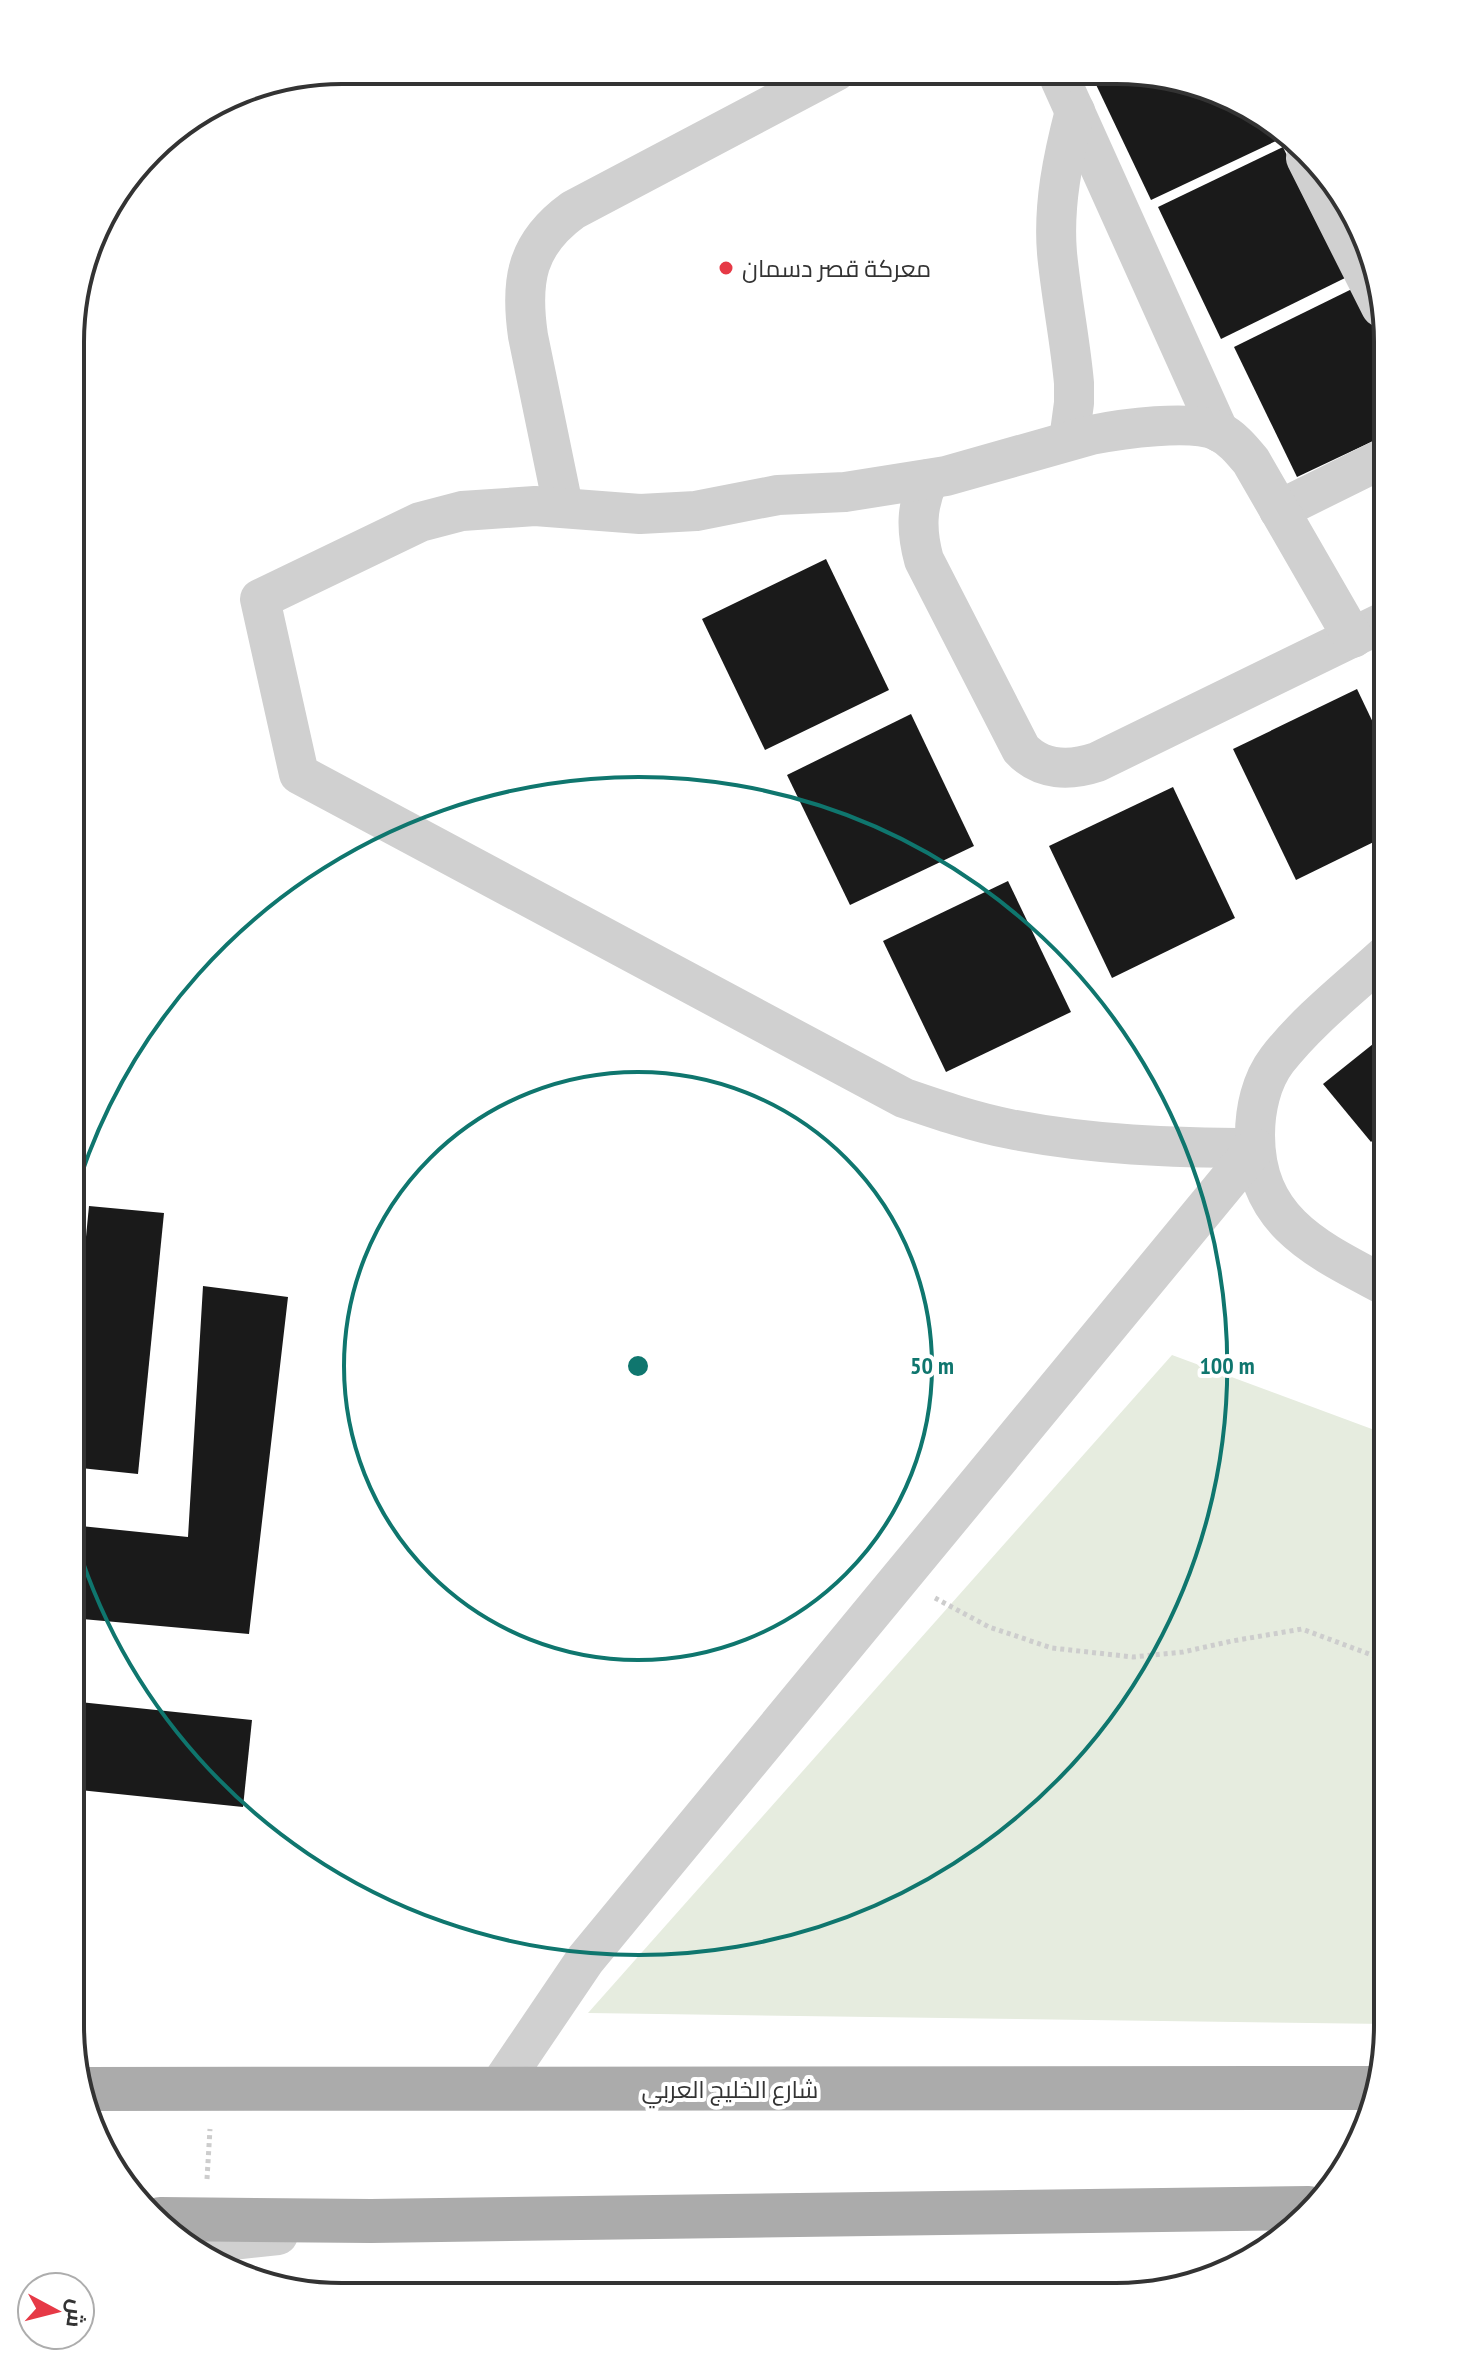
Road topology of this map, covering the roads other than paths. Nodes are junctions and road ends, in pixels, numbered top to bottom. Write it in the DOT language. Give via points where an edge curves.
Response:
graph roads {
  1 [pos="811,84"];
  2 [pos="1063,84"];
  3 [pos="1075,111"];
  4 [pos="1318,182"];
  5 [pos="1364,273"];
  6 [pos="1219,432"];
  7 [pos="1069,440"];
  8 [pos="1374,463"];
  9 [pos="929,479"];
  10 [pos="563,506"];
  11 [pos="1279,510"];
  12 [pos="1374,627"];
  13 [pos="1353,638"];
  14 [pos="1374,966"];
  15 [pos="1255,1148"];
  16 [pos="1373,1279"];
  17 [pos="1365,2088"];
  18 [pos="92,2089"];
  19 [pos="497,2090"];
  20 [pos="1297,2208"];
  21 [pos="196,2232"];
  1 -- 10 [label="lane" via="573,210 543,235 528,272 525,309"];
  2 -- 3 [label="lane"];
  3 -- 6 [label="lane"];
  3 -- 7 [label="lane" via="1062,159 1057,210 1057,252 1074,383"];
  4 -- 5 [label="lane"];
  6 -- 7 [label="lane" via="1186,426 1114,430"];
  6 -- 11 [label="lane" via="1251,461"];
  7 -- 9 [label="lane"];
  8 -- 11 [label="lane"];
  9 -- 10 [label="lane" via="845,492 778,495 696,511 640,514"];
  9 -- 13 [label="lane" via="917,519 924,560 1021,749 1040,764 1067,768 1097,762"];
  10 -- 15 [label="lane" via="446,514 260,599 299,774 904,1098 1010,1129 1073,1139"];
  11 -- 13 [label="lane"];
  12 -- 13 [label="lane"];
  14 -- 15 [label="lane" via="1276,1061 1259,1101"];
  15 -- 16 [label="lane" via="1268,1195 1292,1228"];
  15 -- 19 [label="lane" via="585,1960"];
  17 -- 19 [label="main road, شارع الخليج العربي"];
  18 -- 19 [label="main road, شارع الخليج العربي"];
  20 -- 21 [label="main road" via="371,2221"];
}
